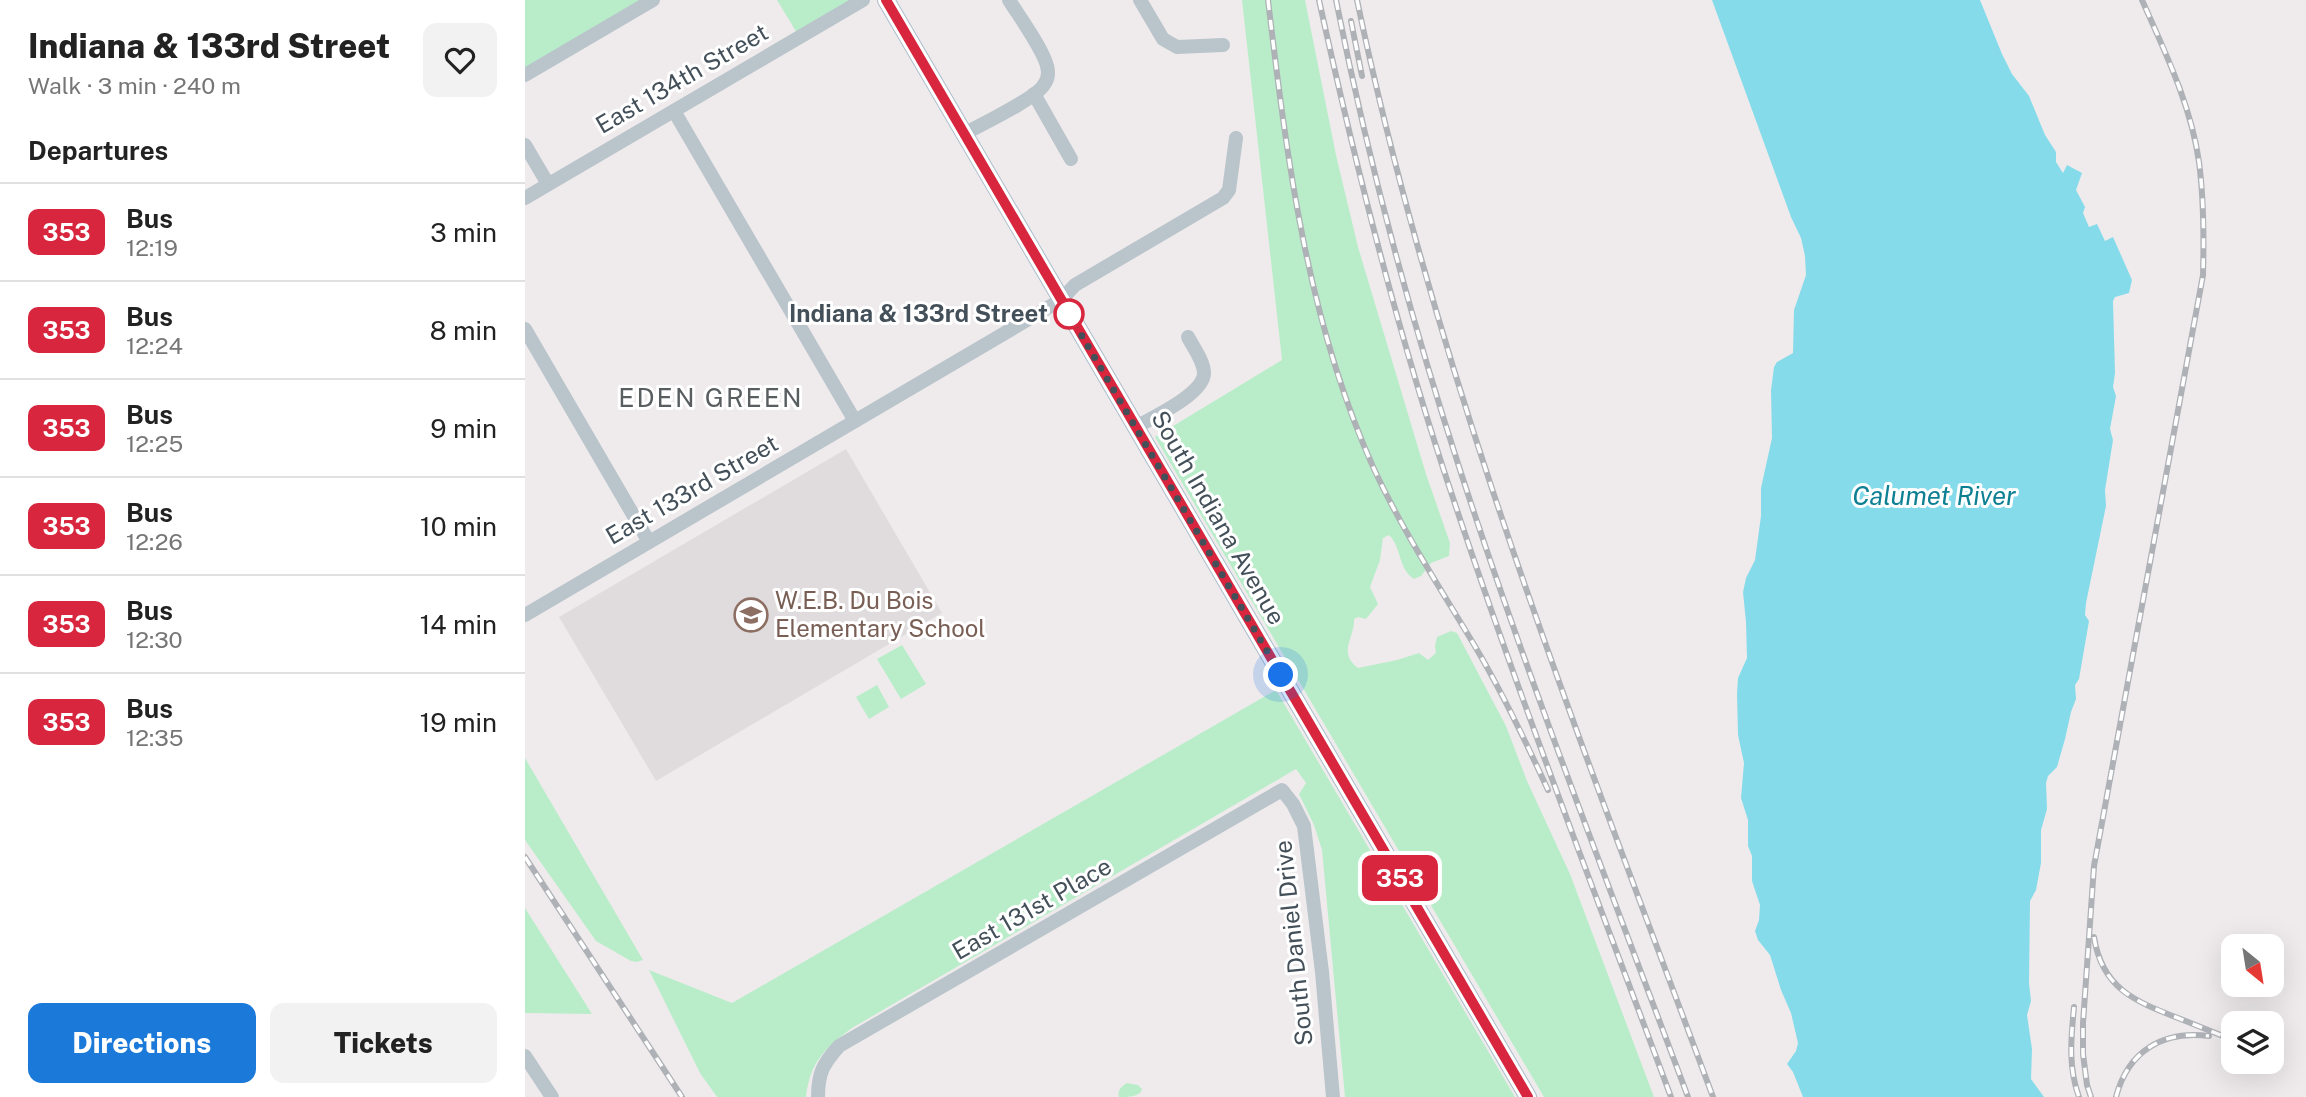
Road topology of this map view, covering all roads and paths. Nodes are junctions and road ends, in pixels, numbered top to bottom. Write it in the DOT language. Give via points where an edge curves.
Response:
graph roads {
  1 [pos="653,0"];
  2 [pos="863,0"];
  3 [pos="886,0"];
  4 [pos="1009,0"];
  5 [pos="1140,0"];
  6 [pos="1223,45"];
  7 [pos="525,75"];
  8 [pos="1034,94"];
  9 [pos="674,111"];
  10 [pos="964,134"];
  11 [pos="1236,138"];
  12 [pos="525,145"];
  13 [pos="1071,159"];
  14 [pos="548,184"];
  15 [pos="525,198"];
  16 [pos="1061,299"];
  17 [pos="525,329"];
  18 [pos="1188,337"];
  19 [pos="855,421"];
  20 [pos="1136,427"];
  21 [pos="649,542"];
  22 [pos="525,615"];
  23 [pos="1282,789"];
  24 [pos="525,1056"];
  25 [pos="552,1097"];
  26 [pos="818,1097"];
  27 [pos="1333,1097"];
  28 [pos="1528,1097"];
  1 -- 7 [label="street"];
  2 -- 9 [label="street, East 134th Street"];
  3 -- 10 [label="main road, South Indiana Avenue"];
  4 -- 8 [label="street" via="1045,60 1048,78"];
  5 -- 6 [label="street" via="1163,39 1177,47"];
  8 -- 10 [label="street"];
  8 -- 13 [label="street"];
  9 -- 14 [label="street, East 134th Street"];
  9 -- 19 [label="street"];
  10 -- 16 [label="main road, South Indiana Avenue"];
  11 -- 16 [label="street, East 133rd Street" via="1229,190 1223,198 1075,285"];
  12 -- 14 [label="street"];
  14 -- 15 [label="street, East 134th Street"];
  16 -- 19 [label="street, East 133rd Street"];
  16 -- 20 [label="main road, South Indiana Avenue"];
  17 -- 21 [label="street"];
  18 -- 20 [label="street" via="1202,365 1200,385"];
  19 -- 21 [label="street, East 133rd Street"];
  20 -- 28 [label="main road, South Indiana Avenue"];
  21 -- 22 [label="street, East 133rd Street"];
  23 -- 26 [label="street, East 131st Place" via="839,1046 818,1079"];
  23 -- 27 [label="street, South Daniel Drive" via="1304,826"];
  24 -- 25 [label="street"];
}
